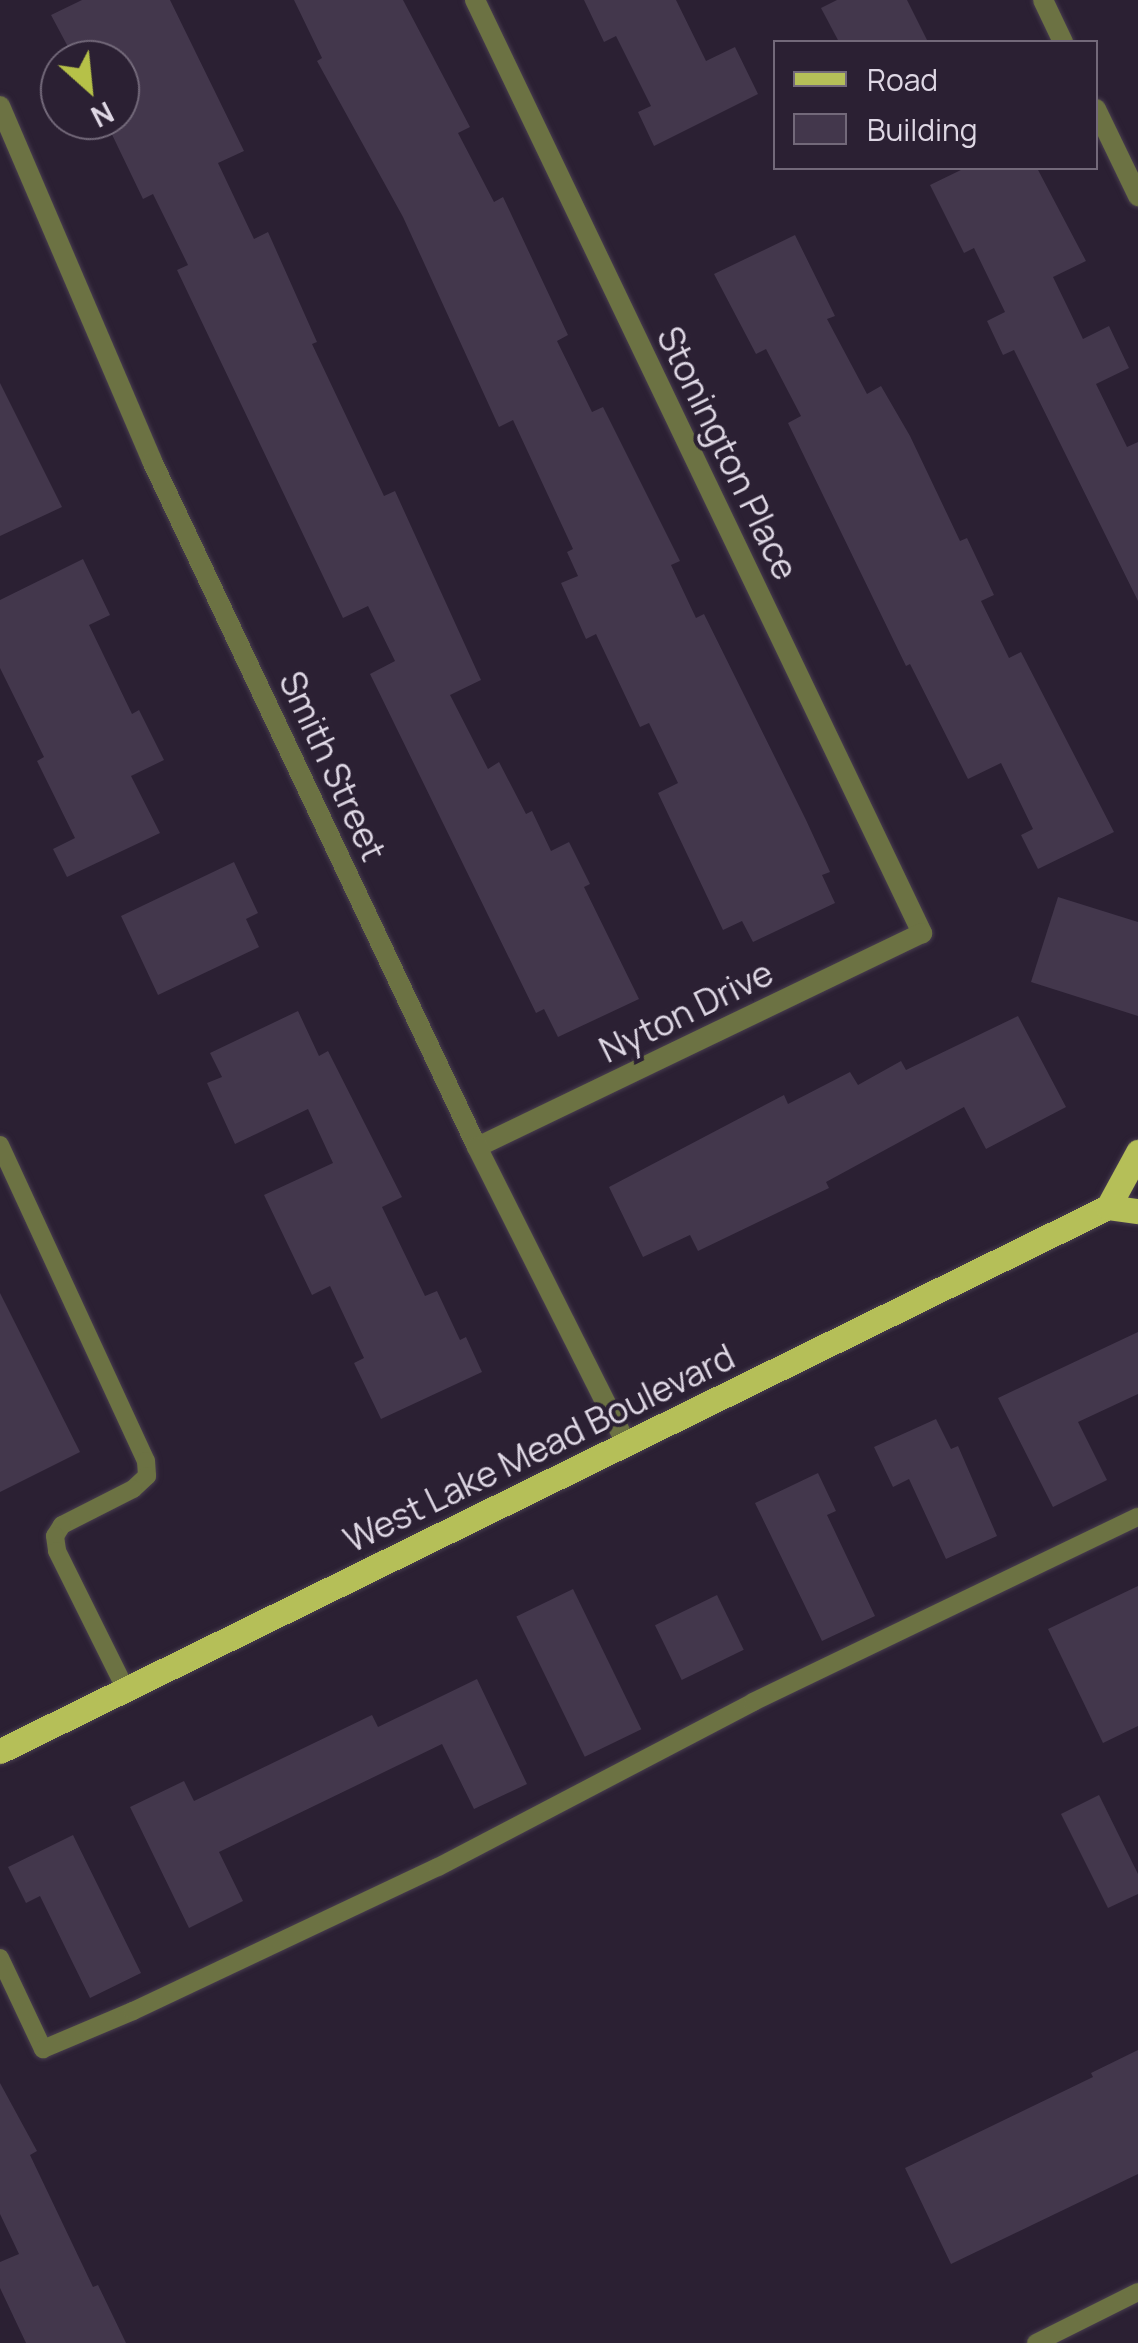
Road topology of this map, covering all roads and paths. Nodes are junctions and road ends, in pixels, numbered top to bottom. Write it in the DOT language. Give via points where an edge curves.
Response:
graph roads {
  1 [pos="475,0"];
  2 [pos="1042,0"];
  3 [pos="1062,40"];
  4 [pos="0,106"];
  5 [pos="1098,112"];
  6 [pos="1138,196"];
  7 [pos="922,933"];
  8 [pos="0,1144"];
  9 [pos="478,1146"];
  10 [pos="1138,1152"];
  11 [pos="1108,1207"];
  12 [pos="1138,1210"];
  13 [pos="627,1445"];
  14 [pos="1138,1517"];
  15 [pos="125,1688"];
  16 [pos="0,1751"];
  17 [pos="0,1958"];
  18 [pos="1138,2292"];
  19 [pos="1036,2343"];
  1 -- 7 [label="street, Stonington Place"];
  2 -- 3 [label="street"];
  4 -- 9 [label="street, Smith Street" via="152,461"];
  5 -- 6 [label="street"];
  7 -- 9 [label="street, Nyton Drive"];
  8 -- 15 [label="lane" via="146,1462 146,1476 133,1488 62,1525 54,1536"];
  9 -- 13 [label="street, Smith Street"];
  10 -- 11 [label="main road"];
  11 -- 12 [label="main road"];
  11 -- 13 [label="main road, West Lake Mead Boulevard"];
  13 -- 15 [label="main road, West Lake Mead Boulevard"];
  14 -- 17 [label="lane" via="753,1702 438,1868 43,2049"];
  15 -- 16 [label="main road, West Lake Mead Boulevard"];
  18 -- 19 [label="lane"];
}
